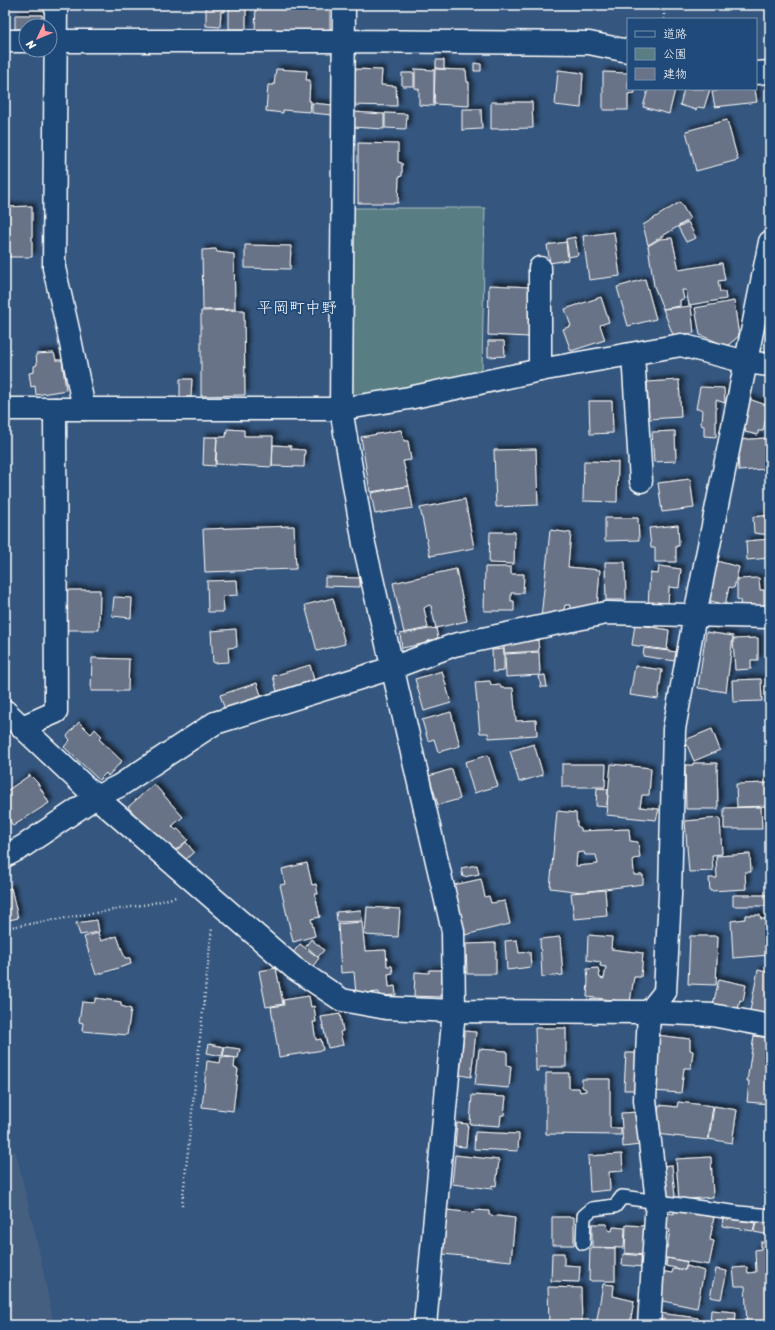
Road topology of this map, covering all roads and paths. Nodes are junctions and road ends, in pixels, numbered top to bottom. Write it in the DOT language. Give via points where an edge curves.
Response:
graph roads {
  1 [pos="56,5"];
  2 [pos="344,5"];
  3 [pos="664,5"];
  4 [pos="55,18"];
  5 [pos="664,18"];
  6 [pos="5,41"];
  7 [pos="18,41"];
  8 [pos="58,41"];
  9 [pos="344,41"];
  10 [pos="627,51"];
  11 [pos="53,58"];
  12 [pos="770,72"];
  13 [pos="757,73"];
  14 [pos="770,242"];
  15 [pos="540,268"];
  16 [pos="634,354"];
  17 [pos="746,362"];
  18 [pos="770,365"];
  19 [pos="540,370"];
  20 [pos="5,409"];
  21 [pos="55,409"];
  22 [pos="84,409"];
  23 [pos="341,409"];
  24 [pos="641,481"];
  25 [pos="695,615"];
  26 [pos="770,617"];
  27 [pos="392,668"];
  28 [pos="5,711"];
  29 [pos="22,727"];
  30 [pos="96,797"];
  31 [pos="5,856"];
  32 [pos="208,893"];
  33 [pos="5,928"];
  34 [pos="454,1010"];
  35 [pos="649,1012"];
  36 [pos="770,1026"];
  37 [pos="657,1201"];
  38 [pos="182,1205"];
  39 [pos="770,1216"];
  40 [pos="582,1243"];
  41 [pos="425,1325"];
  42 [pos="648,1325"];
  1 -- 4 [label="street"];
  2 -- 9 [label="street"];
  3 -- 5 [label="path"];
  6 -- 7 [label="street"];
  8 -- 9 [label="street"];
  9 -- 10 [label="street" via="589,43"];
  9 -- 23 [label="street"];
  11 -- 22 [label="street" via="54,268"];
  12 -- 13 [label="street"];
  14 -- 17 [label="street"];
  15 -- 19 [label="street"];
  16 -- 17 [label="street" via="682,346"];
  16 -- 19 [label="street"];
  16 -- 24 [label="street"];
  17 -- 18 [label="street"];
  17 -- 25 [label="street"];
  19 -- 23 [label="street" via="409,398"];
  20 -- 21 [label="street"];
  21 -- 22 [label="street"];
  21 -- 29 [label="street" via="56,712"];
  22 -- 23 [label="street"];
  23 -- 27 [label="street" via="364,544"];
  25 -- 26 [label="street"];
  25 -- 27 [label="street" via="606,613 454,645"];
  25 -- 35 [label="street" via="674,729 665,992"];
  27 -- 30 [label="street" via="215,723 119,786"];
  27 -- 34 [label="street" via="453,931"];
  28 -- 29 [label="street"];
  29 -- 30 [label="street"];
  30 -- 31 [label="street" via="22,848"];
  30 -- 32 [label="street"];
  32 -- 33 [label="path"];
  32 -- 34 [label="street" via="294,968 342,1000 386,1008"];
  32 -- 38 [label="path"];
  34 -- 35 [label="street"];
  34 -- 41 [label="street"];
  35 -- 36 [label="street" via="712,1015"];
  35 -- 37 [label="street" via="645,1100"];
  37 -- 39 [label="lane"];
  37 -- 40 [label="lane" via="622,1197 615,1206 592,1209 584,1216"];
  37 -- 42 [label="street"];
}
